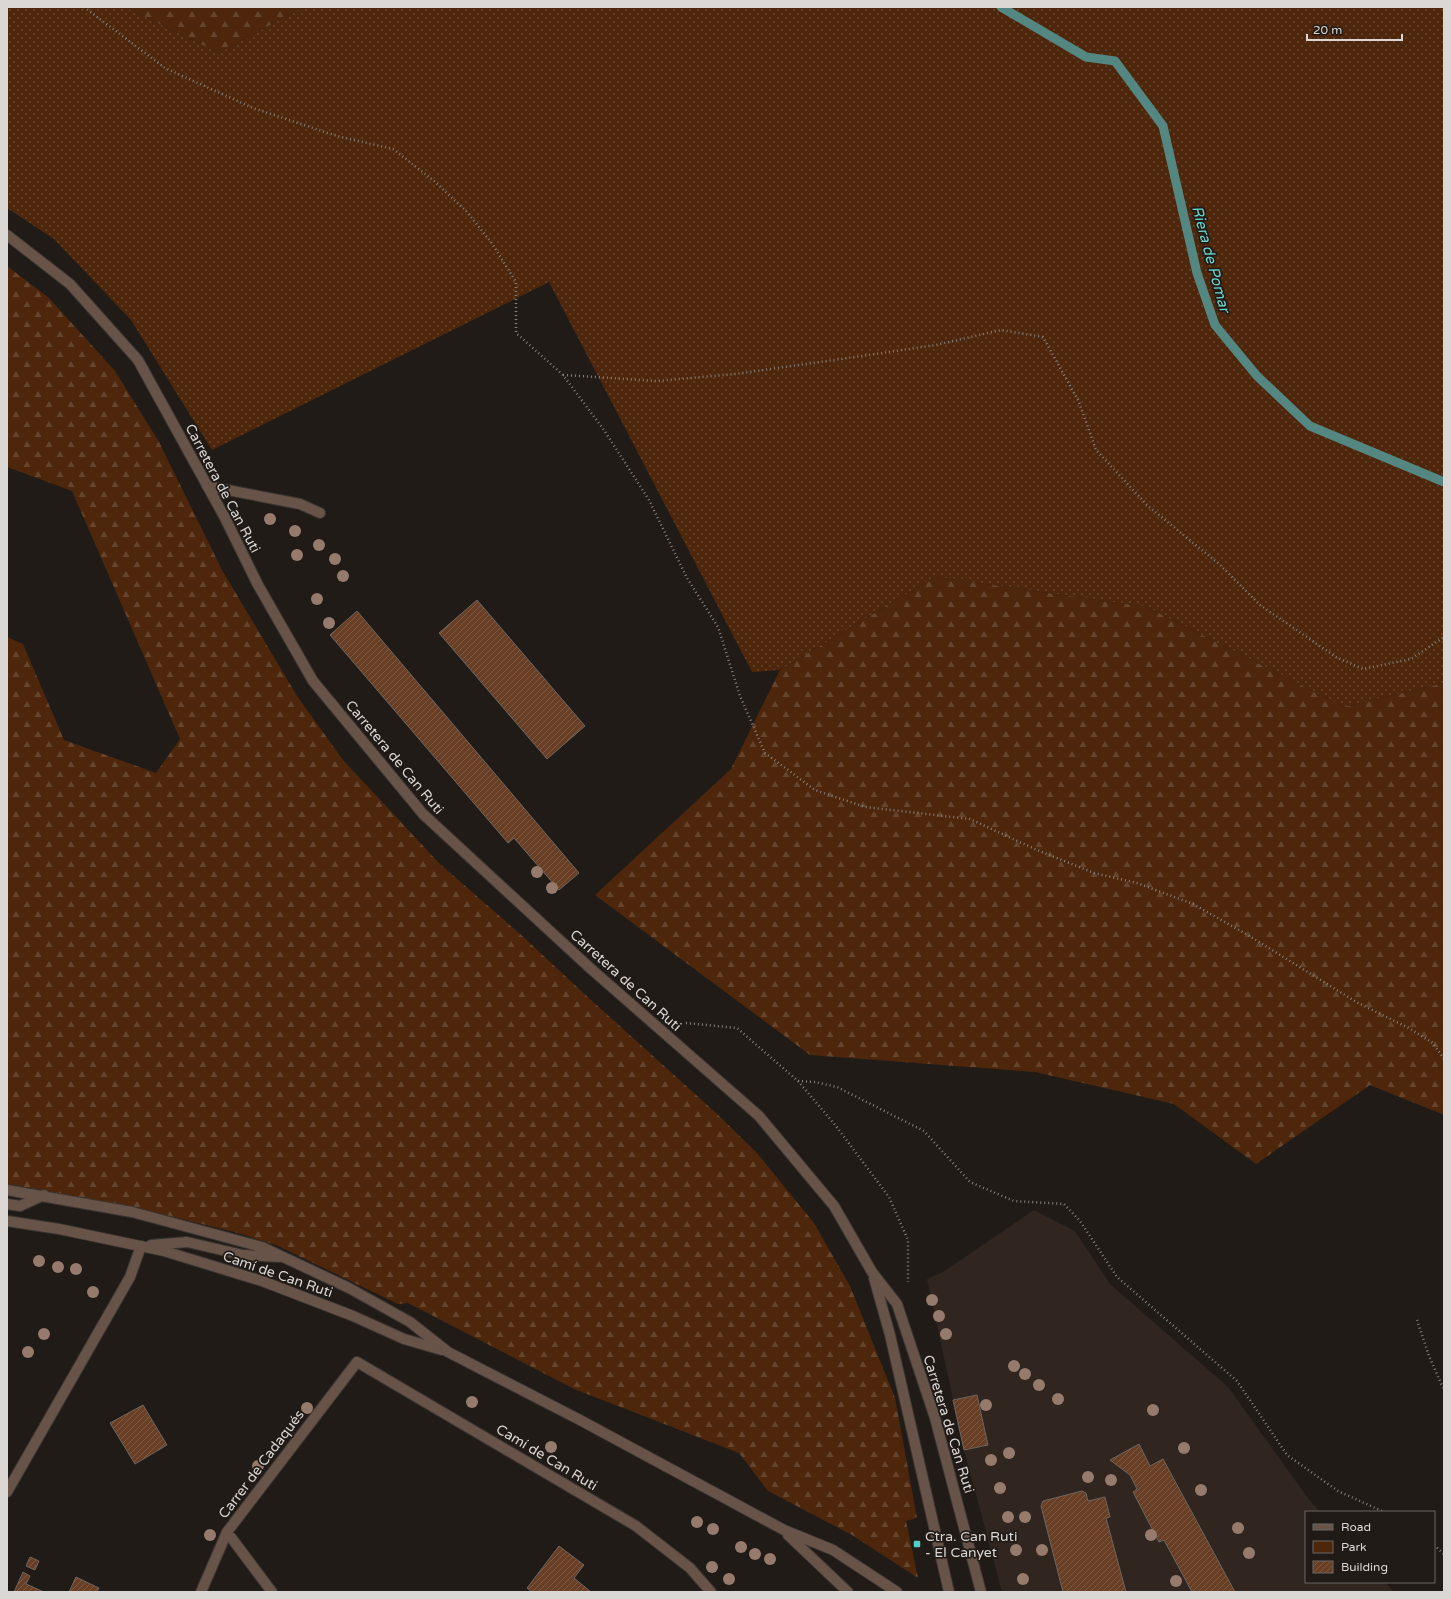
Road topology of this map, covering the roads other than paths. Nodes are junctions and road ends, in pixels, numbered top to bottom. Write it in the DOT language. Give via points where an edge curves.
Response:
graph roads {
  1 [pos="7,235"];
  2 [pos="207,486"];
  3 [pos="320,513"];
  4 [pos="7,1190"];
  5 [pos="44,1195"];
  6 [pos="7,1204"];
  7 [pos="7,1221"];
  8 [pos="141,1246"];
  9 [pos="285,1258"];
  10 [pos="872,1272"];
  11 [pos="448,1352"];
  12 [pos="357,1362"];
  13 [pos="7,1492"];
  14 [pos="784,1530"];
  15 [pos="227,1532"];
  16 [pos="201,1592"];
  17 [pos="272,1592"];
  18 [pos="710,1592"];
  19 [pos="848,1592"];
  20 [pos="897,1592"];
  21 [pos="949,1592"];
  22 [pos="981,1592"];
  1 -- 2 [label="street, Carretera de Can Ruti" via="70,284 138,360"];
  2 -- 3 [label="street" via="300,504"];
  2 -- 10 [label="street, Carretera de Can Ruti" via="258,585 313,681 423,814 759,1116 834,1206"];
  4 -- 5 [label="street, Camí de Can Ruti"];
  5 -- 6 [label="street" via="20,1206"];
  5 -- 9 [label="street, Camí de Can Ruti" via="132,1212 262,1247"];
  7 -- 8 [label="street, Camí de Can Ruti"];
  8 -- 9 [label="street, Camí de Can Ruti" via="188,1242 243,1255"];
  8 -- 11 [label="street, Camí de Can Ruti" via="262,1281 353,1316 404,1339"];
  8 -- 13 [label="street" via="130,1276"];
  9 -- 11 [label="street, Camí de Can Ruti" via="349,1288 410,1322"];
  10 -- 21 [label="street, Carretera de Can Ruti" via="890,1335"];
  10 -- 22 [label="street, Carretera de Can Ruti" via="896,1304 935,1418"];
  11 -- 14 [label="street, Camí de Can Ruti" via="587,1423"];
  12 -- 15 [label="street, Carrer de Cadaqués"];
  12 -- 18 [label="street, Camí de Can Ruti" via="636,1526 690,1568"];
  14 -- 19 [label="street, Camí de Can Ruti"];
  14 -- 20 [label="street, Camí de Can Ruti" via="833,1550"];
  15 -- 16 [label="street, Carrer de Cadaqués"];
  15 -- 17 [label="street"];
}
